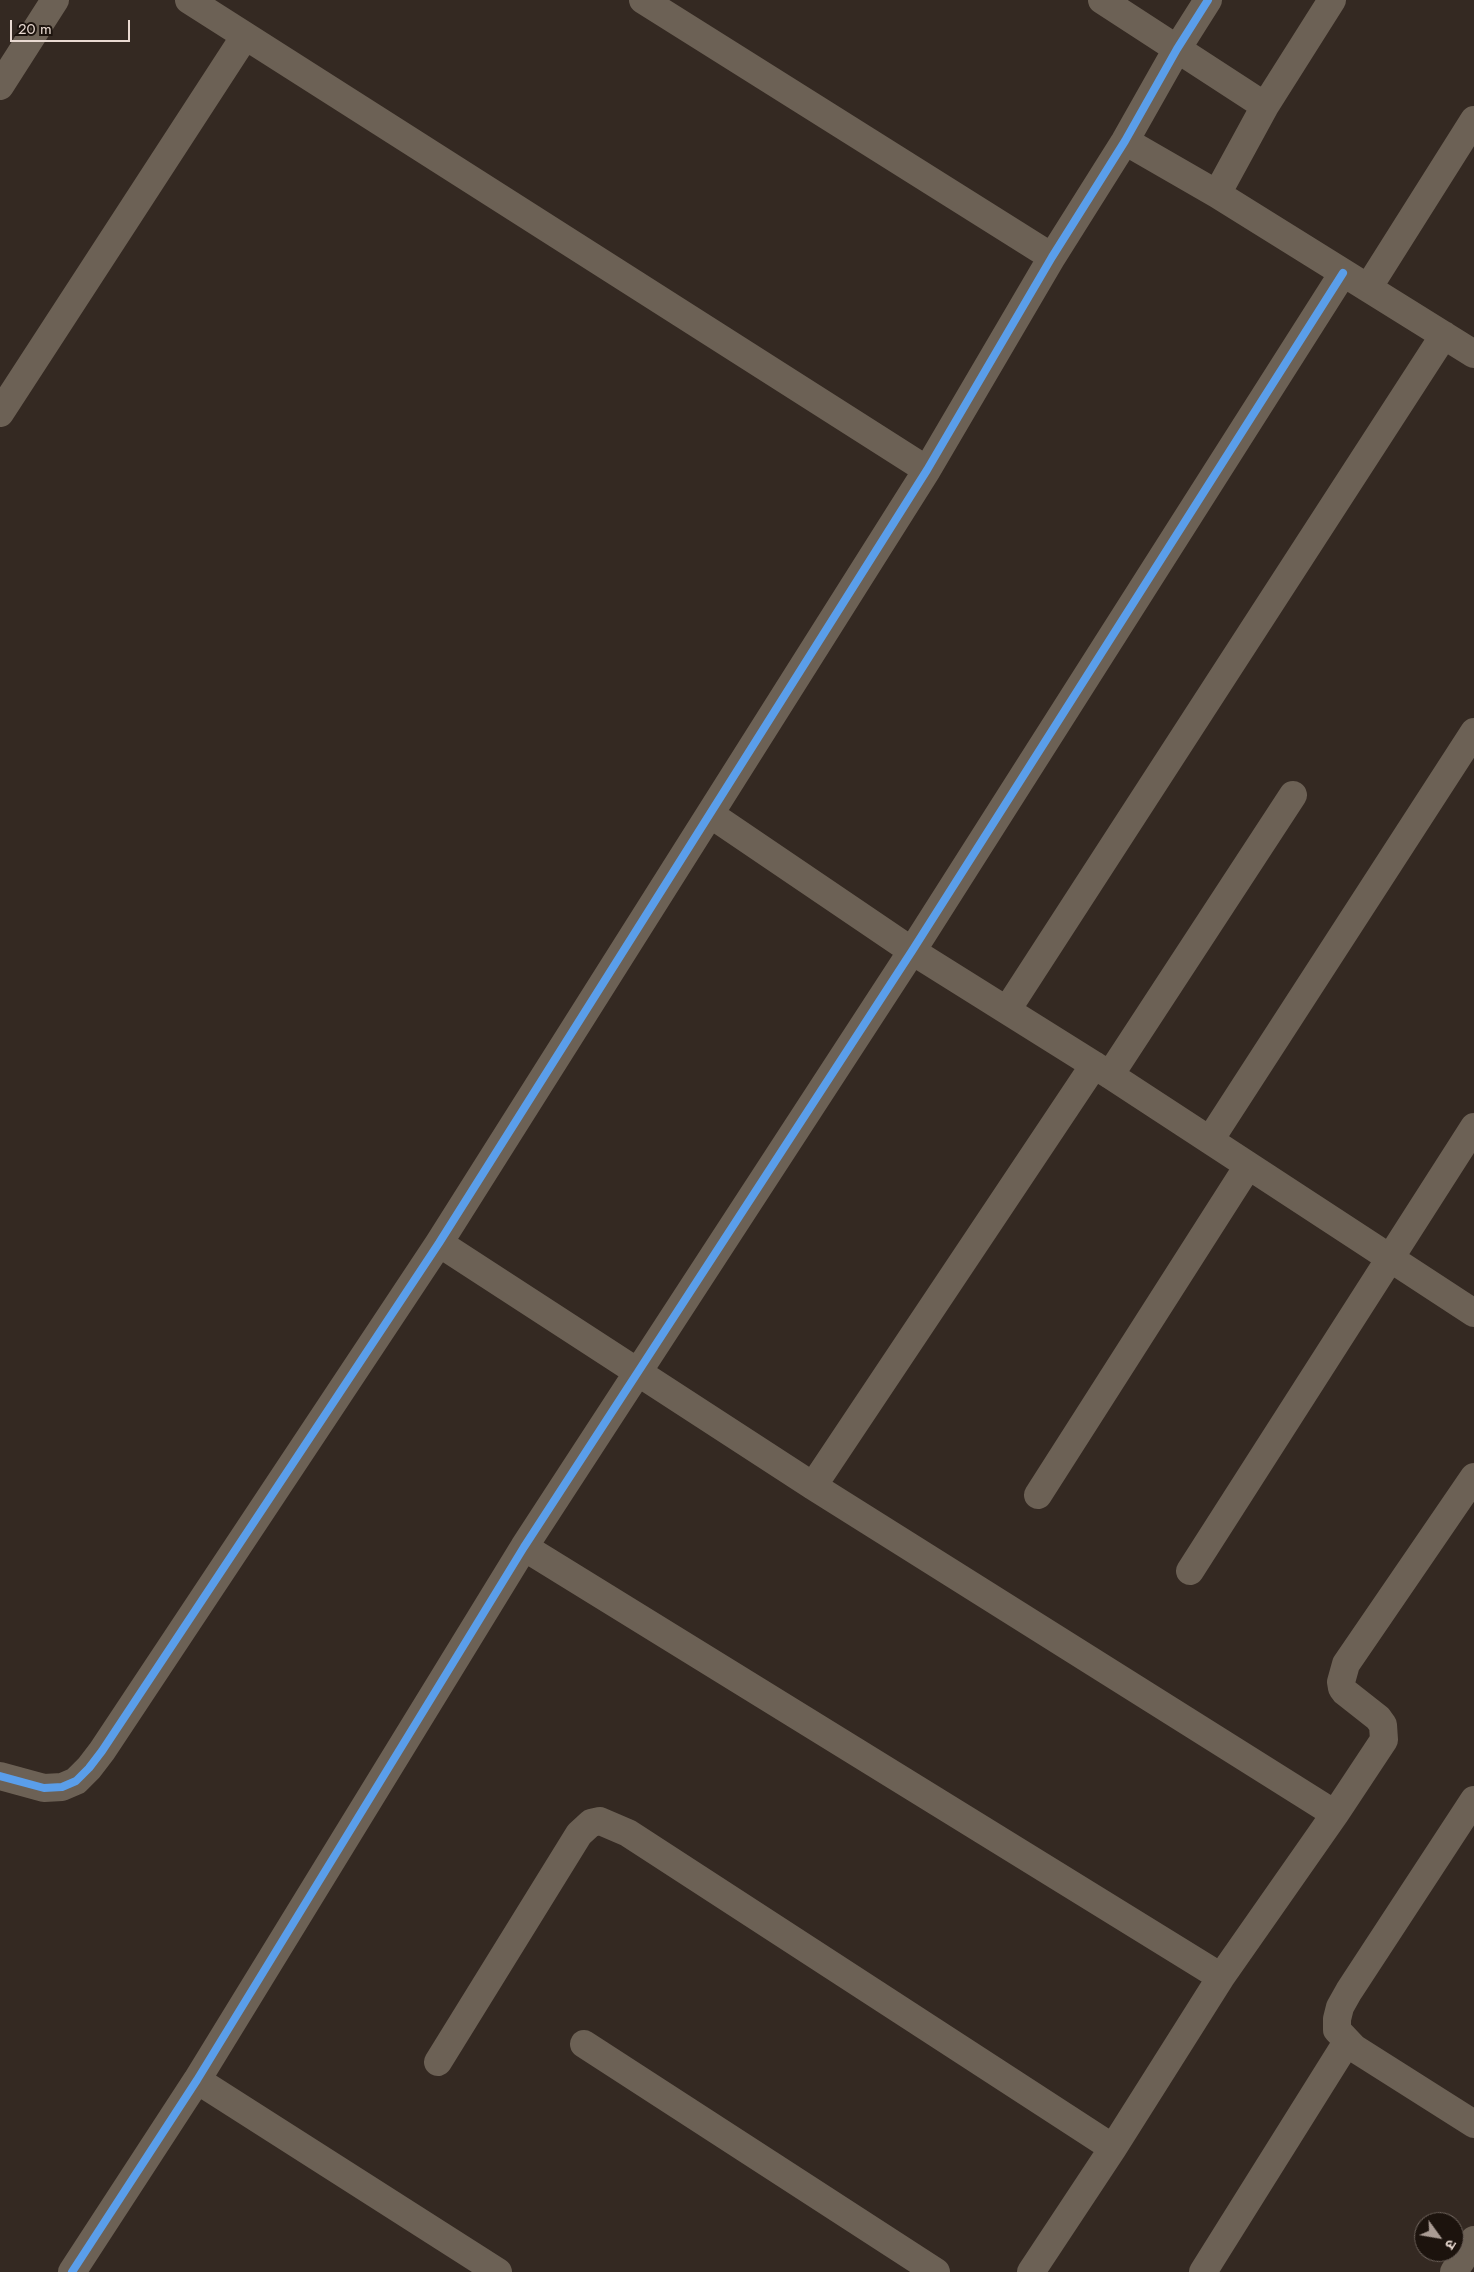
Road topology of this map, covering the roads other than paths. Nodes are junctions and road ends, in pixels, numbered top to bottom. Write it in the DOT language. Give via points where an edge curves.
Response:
graph roads {
  1 [pos="54,0"];
  2 [pos="189,0"];
  3 [pos="643,0"];
  4 [pos="1102,0"];
  5 [pos="1208,0"];
  6 [pos="1332,0"];
  7 [pos="245,36"];
  8 [pos="1177,49"];
  9 [pos="0,86"];
  10 [pos="1265,106"];
  11 [pos="1474,120"];
  12 [pos="1126,141"];
  13 [pos="1217,194"];
  14 [pos="1052,257"];
  15 [pos="1343,273"];
  16 [pos="1368,288"];
  17 [pos="1444,335"];
  18 [pos="1474,354"];
  19 [pos="0,412"];
  20 [pos="927,470"];
  21 [pos="1474,732"];
  22 [pos="1293,795"];
  23 [pos="710,814"];
  24 [pos="912,951"];
  25 [pos="1007,1010"];
  26 [pos="1102,1070"];
  27 [pos="1474,1127"];
  28 [pos="1210,1140"];
  29 [pos="1248,1166"];
  30 [pos="439,1243"];
  31 [pos="1390,1258"];
  32 [pos="1474,1313"];
  33 [pos="637,1372"];
  34 [pos="1474,1476"];
  35 [pos="813,1486"];
  36 [pos="1038,1495"];
  37 [pos="524,1547"];
  38 [pos="1190,1571"];
  39 [pos="0,1776"];
  40 [pos="1474,1800"];
  41 [pos="1335,1814"];
  42 [pos="1221,1977"];
  43 [pos="1347,2042"];
  44 [pos="584,2044"];
  45 [pos="438,2062"];
  46 [pos="197,2080"];
  47 [pos="1474,2124"];
  48 [pos="1113,2148"];
  49 [pos="1474,2240"];
  50 [pos="72,2272"];
  51 [pos="498,2272"];
  52 [pos="936,2272"];
  53 [pos="1031,2272"];
  54 [pos="1203,2272"];
  55 [pos="1454,2272"];
  1 -- 9 [label="street"];
  2 -- 7 [label="street"];
  3 -- 14 [label="street"];
  4 -- 8 [label="street"];
  5 -- 8 [label="street"];
  6 -- 10 [label="street"];
  7 -- 19 [label="street"];
  7 -- 20 [label="street"];
  8 -- 10 [label="street"];
  8 -- 12 [label="street"];
  10 -- 13 [label="street"];
  11 -- 16 [label="street"];
  12 -- 13 [label="street"];
  12 -- 14 [label="street"];
  13 -- 15 [label="street"];
  14 -- 20 [label="street"];
  15 -- 16 [label="street"];
  15 -- 24 [label="street"];
  16 -- 17 [label="street"];
  17 -- 18 [label="street"];
  17 -- 25 [label="street"];
  20 -- 23 [label="street"];
  21 -- 28 [label="street"];
  22 -- 26 [label="street"];
  23 -- 24 [label="street"];
  23 -- 30 [label="street"];
  24 -- 25 [label="street"];
  24 -- 33 [label="street"];
  25 -- 26 [label="street"];
  26 -- 28 [label="street"];
  26 -- 35 [label="street"];
  27 -- 31 [label="street"];
  28 -- 29 [label="street"];
  29 -- 31 [label="street"];
  29 -- 36 [label="street"];
  30 -- 33 [label="street"];
  30 -- 39 [label="street" via="89,1768 76,1781 52,1788"];
  31 -- 32 [label="street"];
  31 -- 38 [label="street"];
  33 -- 35 [label="street"];
  33 -- 37 [label="street"];
  34 -- 41 [label="street" via="1346,1664 1342,1688 1378,1718 1383,1725 1384,1740"];
  35 -- 41 [label="street"];
  37 -- 42 [label="street"];
  37 -- 46 [label="street"];
  40 -- 43 [label="street" via="1340,2007 1338,2030"];
  41 -- 42 [label="street"];
  42 -- 48 [label="street"];
  43 -- 47 [label="street"];
  43 -- 54 [label="street"];
  44 -- 52 [label="street"];
  45 -- 48 [label="street" via="579,1834 591,1822 600,1821 628,1833"];
  46 -- 50 [label="street"];
  46 -- 51 [label="street"];
  48 -- 53 [label="street"];
  49 -- 55 [label="street"];
}
